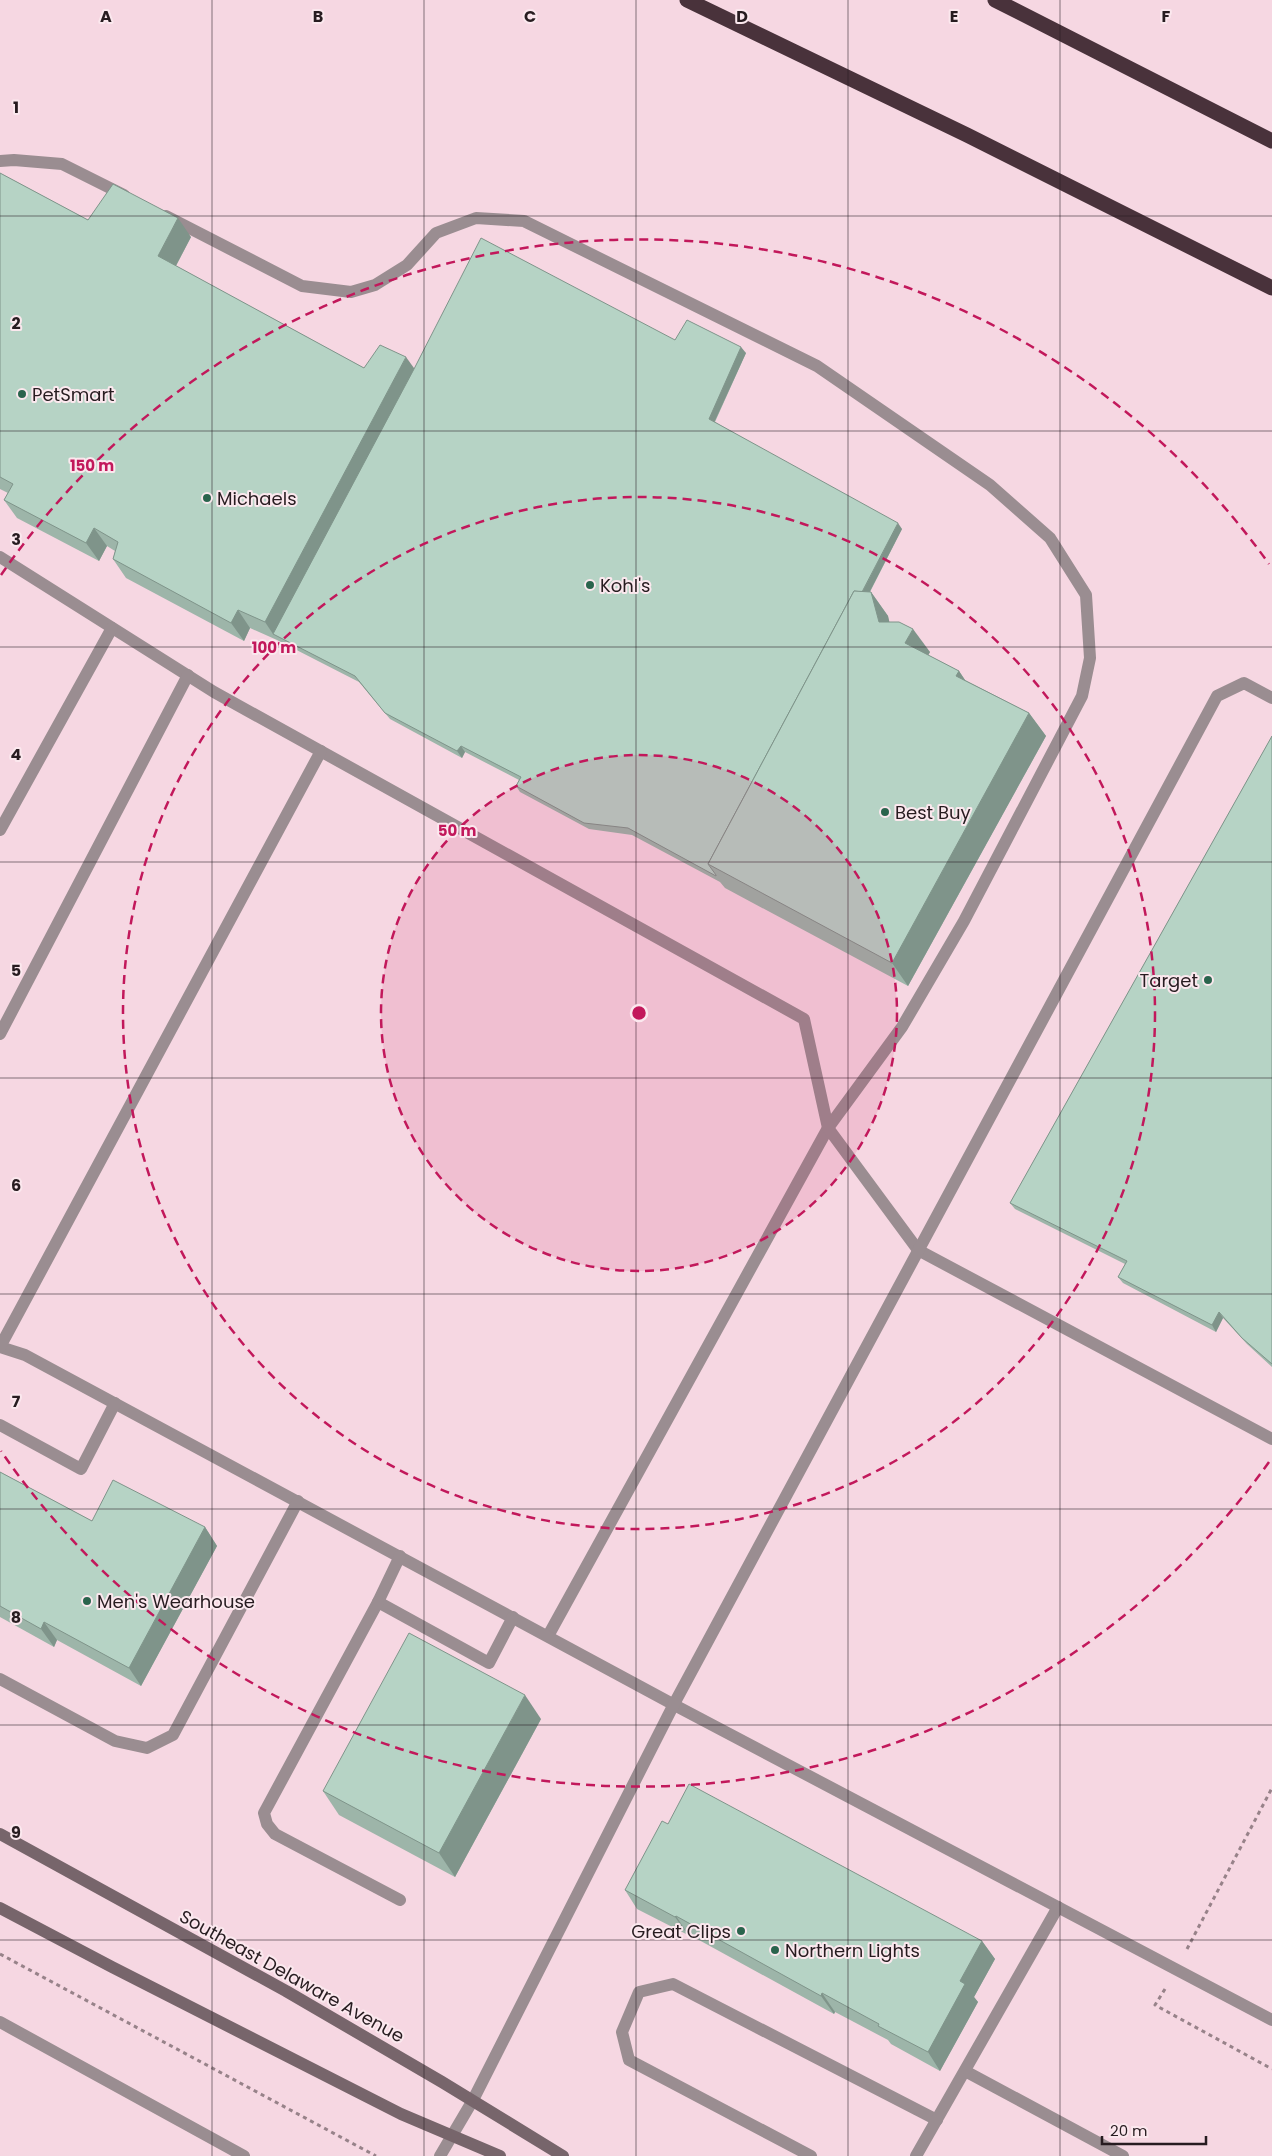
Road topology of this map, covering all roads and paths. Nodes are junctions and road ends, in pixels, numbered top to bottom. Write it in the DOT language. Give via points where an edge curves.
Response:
graph roads {
  1 [pos="687,0"];
  2 [pos="995,0"];
  3 [pos="1272,141"];
  4 [pos="0,161"];
  5 [pos="139,202"];
  6 [pos="156,211"];
  7 [pos="1272,288"];
  8 [pos="0,557"];
  9 [pos="112,628"];
  10 [pos="188,675"];
  11 [pos="1272,698"];
  12 [pos="321,751"];
  13 [pos="0,830"];
  14 [pos="0,1034"];
  15 [pos="828,1128"];
  16 [pos="918,1250"];
  17 [pos="0,1347"];
  18 [pos="115,1403"];
  19 [pos="0,1425"];
  20 [pos="1272,1439"];
  21 [pos="298,1501"];
  22 [pos="400,1556"];
  23 [pos="378,1602"];
  24 [pos="513,1617"];
  25 [pos="548,1636"];
  26 [pos="0,1679"];
  27 [pos="674,1704"];
  28 [pos="1272,1788"];
  29 [pos="0,1834"];
  30 [pos="400,1900"];
  31 [pos="1058,1907"];
  32 [pos="0,1908"];
  33 [pos="0,1954"];
  34 [pos="1176,1970"];
  35 [pos="1272,2020"];
  36 [pos="0,2022"];
  37 [pos="1272,2069"];
  38 [pos="965,2071"];
  39 [pos="473,2100"];
  40 [pos="937,2120"];
  41 [pos="452,2135"];
  42 [pos="244,2156"];
  43 [pos="376,2156"];
  44 [pos="440,2156"];
  45 [pos="500,2156"];
  46 [pos="563,2156"];
  47 [pos="811,2156"];
  48 [pos="916,2156"];
  49 [pos="1123,2156"];
  1 -- 7 [label="highway" via="968,135"];
  2 -- 3 [label="highway"];
  4 -- 5 [label="lane" via="62,164"];
  6 -- 15 [label="lane" via="302,286 351,292 375,285 407,265 436,233 476,218 524,221 817,366 990,485 1050,538 1086,595 1090,658 1082,696 964,921 902,1027"];
  8 -- 9 [label="lane"];
  9 -- 10 [label="lane"];
  9 -- 13 [label="lane"];
  10 -- 12 [label="lane"];
  10 -- 14 [label="lane"];
  11 -- 16 [label="lane" via="1244,683 1217,696"];
  12 -- 15 [label="lane" via="804,1019"];
  12 -- 17 [label="lane"];
  15 -- 16 [label="lane"];
  15 -- 25 [label="lane"];
  16 -- 20 [label="lane"];
  16 -- 27 [label="lane"];
  17 -- 18 [label="lane" via="26,1354"];
  18 -- 19 [label="lane" via="82,1469"];
  18 -- 21 [label="lane"];
  21 -- 22 [label="lane"];
  21 -- 26 [label="lane" via="173,1735 147,1748 115,1741"];
  22 -- 23 [label="lane"];
  22 -- 24 [label="lane"];
  23 -- 24 [label="lane" via="489,1663"];
  23 -- 30 [label="lane" via="264,1813 275,1834"];
  24 -- 25 [label="lane"];
  25 -- 27 [label="lane"];
  27 -- 31 [label="lane"];
  27 -- 39 [label="lane"];
  28 -- 34 [label="path"];
  29 -- 39 [label="main road, Southeast Delaware Avenue" via="286,1990"];
  31 -- 34 [label="lane"];
  31 -- 38 [label="lane"];
  32 -- 41 [label="main road" via="392,2109"];
  33 -- 43 [label="path"];
  34 -- 35 [label="lane"];
  34 -- 37 [label="path" via="1155,2005"];
  36 -- 42 [label="lane"];
  38 -- 40 [label="lane"];
  38 -- 49 [label="lane"];
  39 -- 41 [label="lane"];
  39 -- 46 [label="main road, Southeast Delaware Avenue"];
  40 -- 47 [label="lane" via="673,1984 639,1992 622,2032 629,2060"];
  40 -- 48 [label="lane"];
  41 -- 44 [label="lane"];
  41 -- 45 [label="main road"];
}
